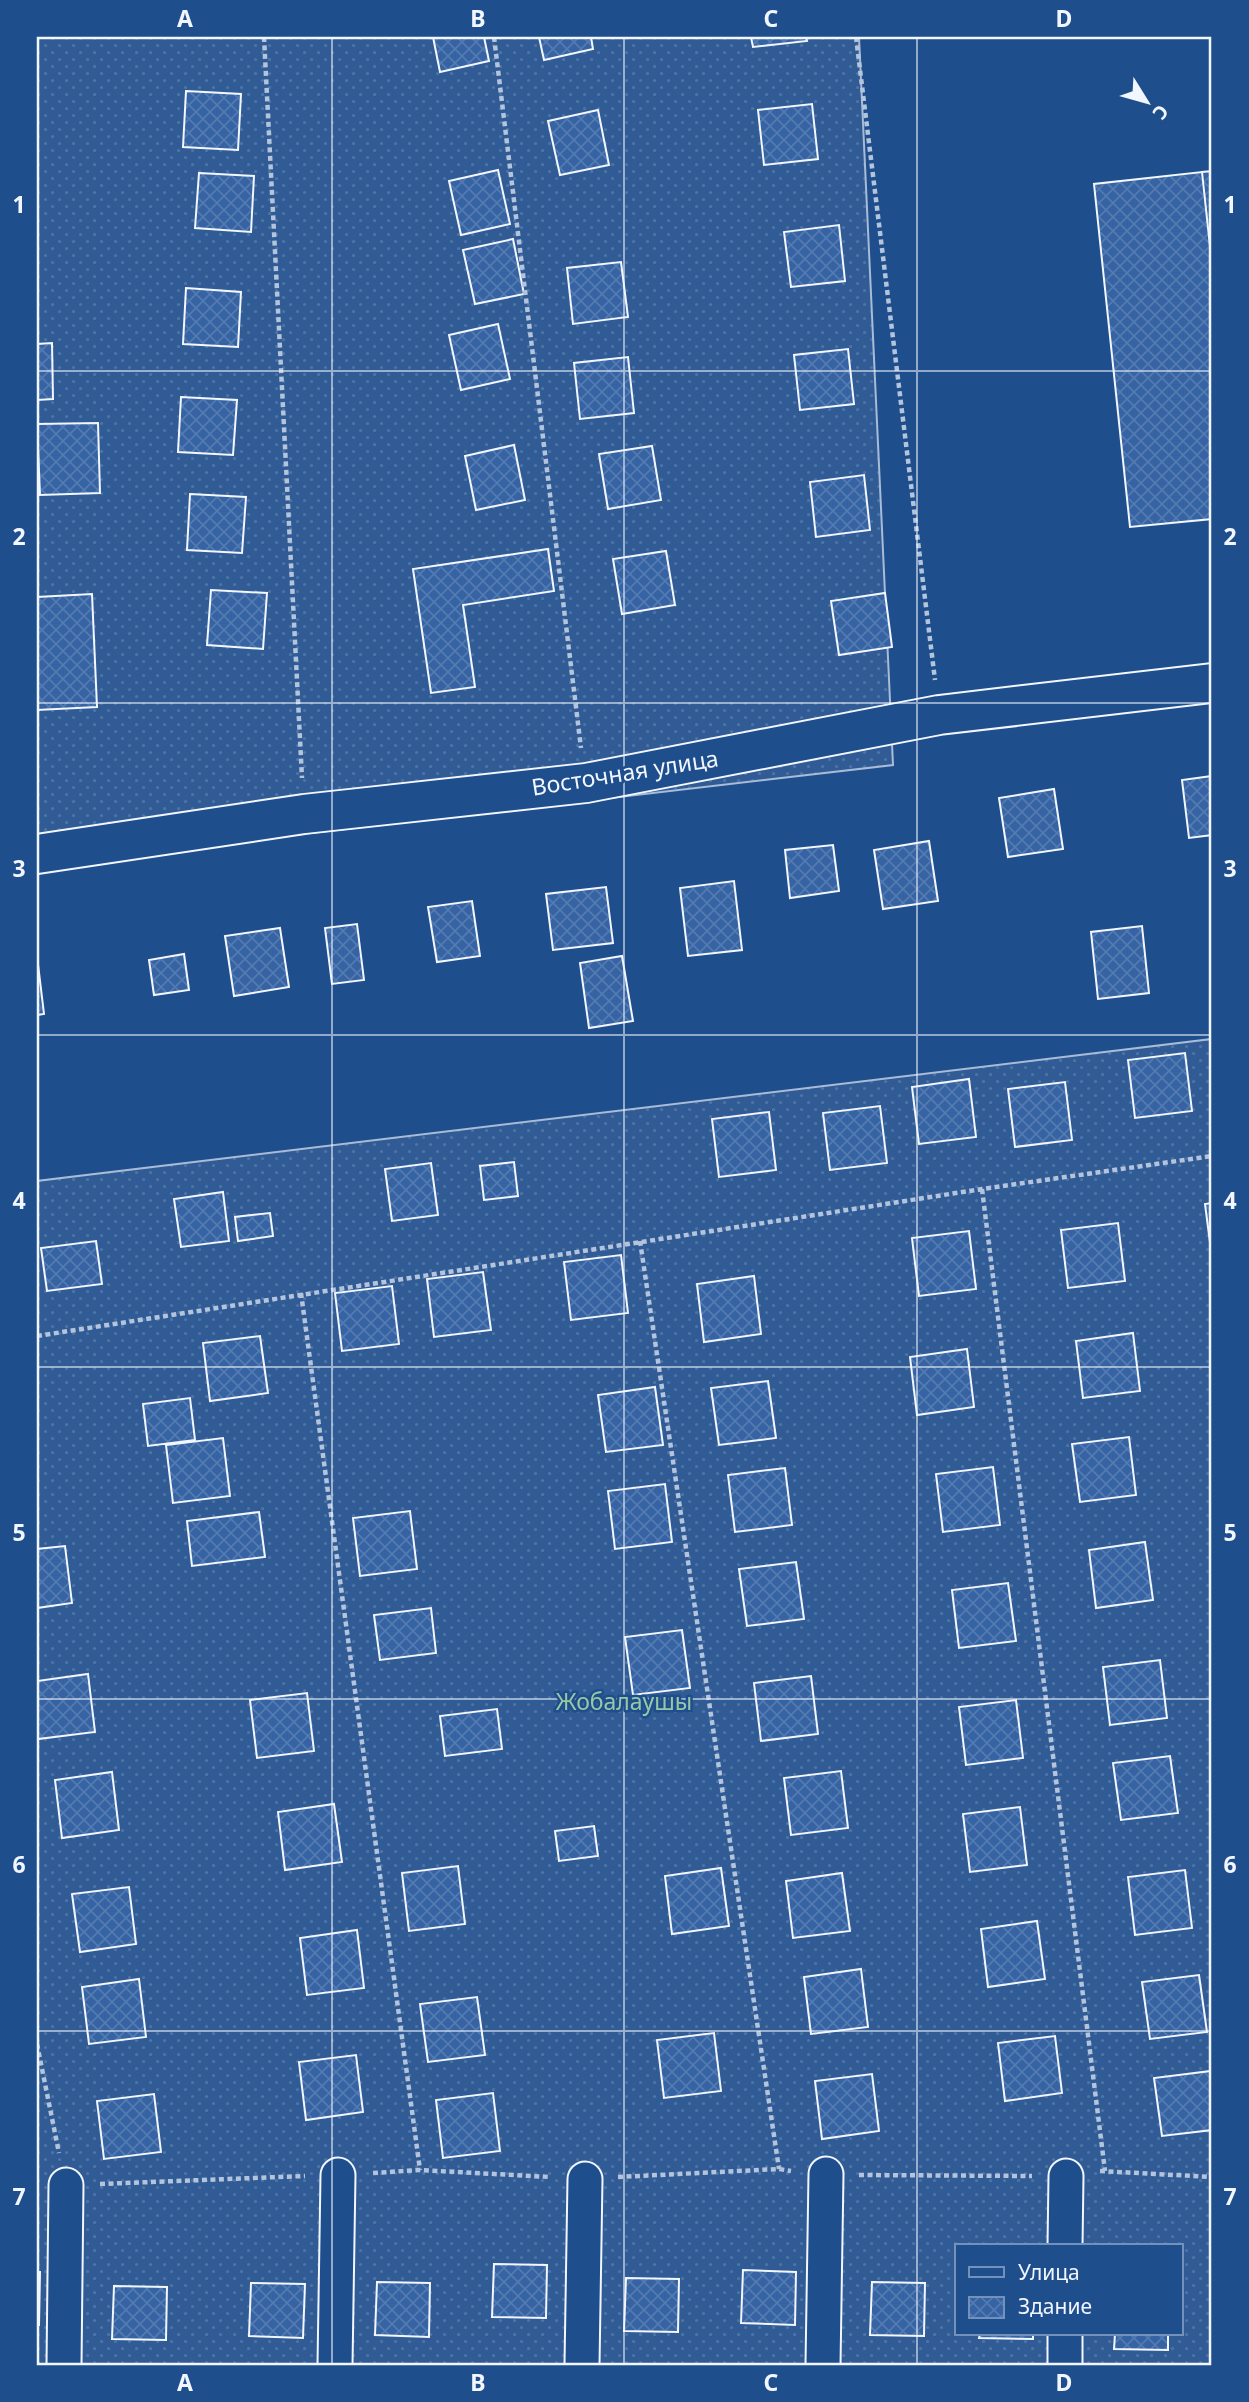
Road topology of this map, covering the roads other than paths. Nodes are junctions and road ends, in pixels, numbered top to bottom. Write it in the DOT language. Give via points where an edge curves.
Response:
graph roads {
  1 [pos="1212,683"];
  2 [pos="37,854"];
  3 [pos="826,2174"];
  4 [pos="338,2175"];
  5 [pos="1066,2176"];
  6 [pos="585,2179"];
  7 [pos="66,2185"];
  8 [pos="1065,2244"];
  9 [pos="1065,2336"];
  10 [pos="64,2365"];
  11 [pos="335,2365"];
  12 [pos="582,2365"];
  13 [pos="823,2365"];
  14 [pos="1065,2365"];
  1 -- 2 [label="main road, Восточная улица" via="939,716 586,783 304,814"];
  3 -- 13 [label="street"];
  4 -- 11 [label="street"];
  5 -- 8 [label="street"];
  6 -- 12 [label="street"];
  7 -- 10 [label="street"];
  9 -- 14 [label="street"];
}
